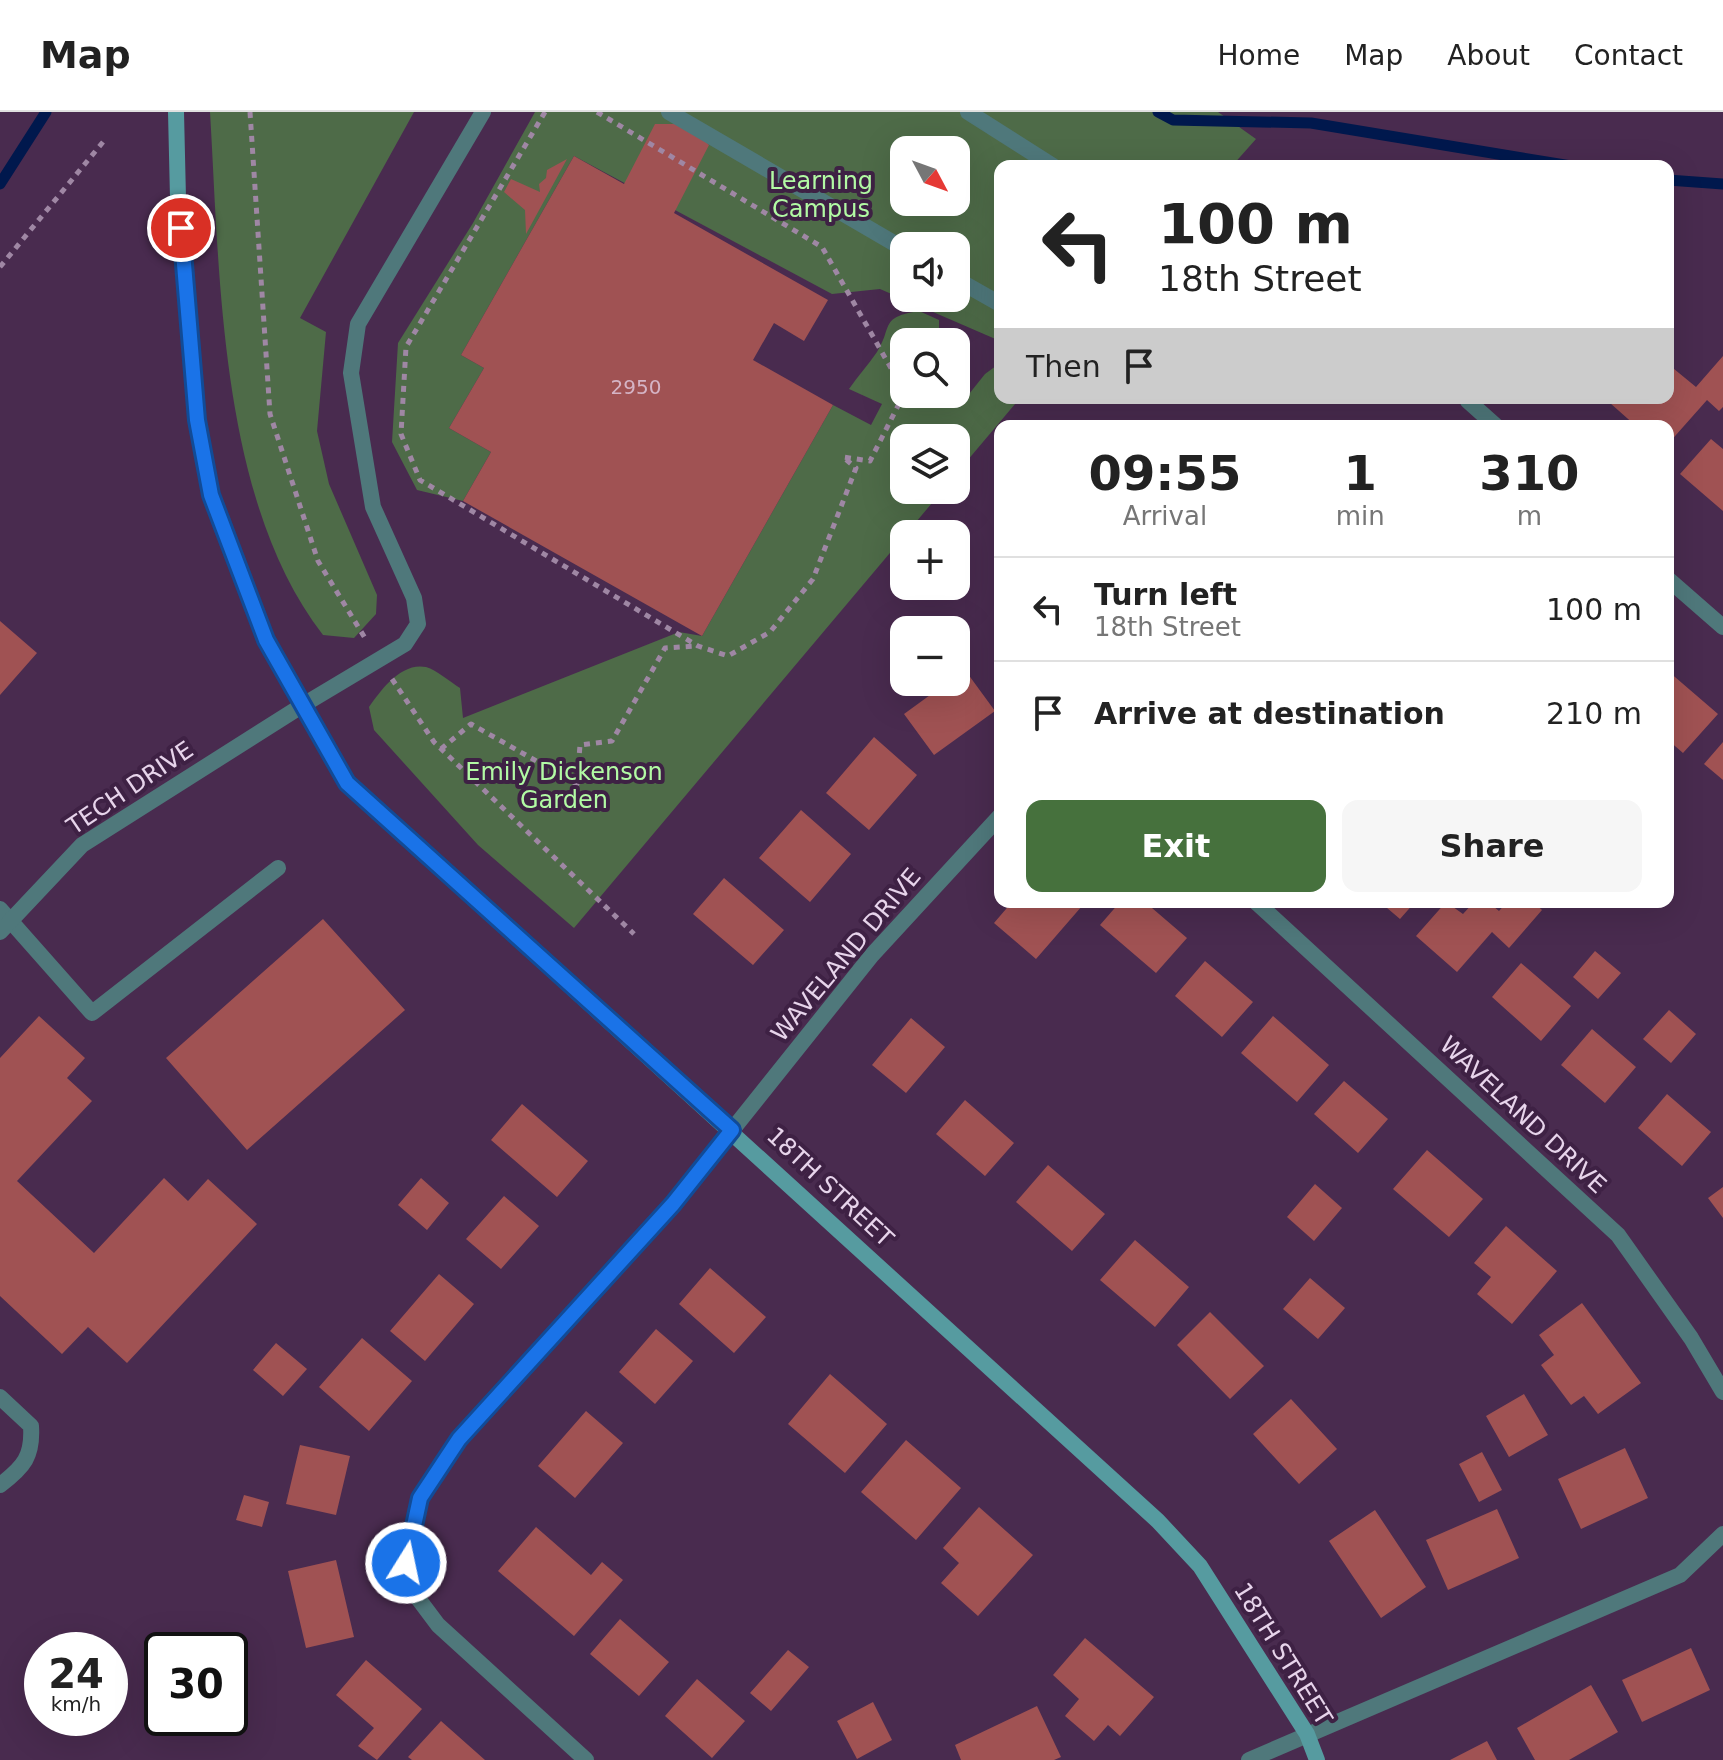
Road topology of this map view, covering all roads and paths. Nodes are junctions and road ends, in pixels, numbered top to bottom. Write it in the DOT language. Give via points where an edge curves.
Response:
graph roads {
  1 [pos="176,112"];
  2 [pos="250,112"];
  3 [pos="483,112"];
  4 [pos="545,112"];
  5 [pos="597,112"];
  6 [pos="669,112"];
  7 [pos="968,112"];
  8 [pos="103,142"];
  9 [pos="1044,160"];
  10 [pos="890,241"];
  11 [pos="0,267"];
  12 [pos="970,287"];
  13 [pos="994,301"];
  14 [pos="890,368"];
  15 [pos="1471,404"];
  16 [pos="896,408"];
  17 [pos="1489,420"];
  18 [pos="1674,584"];
  19 [pos="1723,627"];
  20 [pos="698,646"];
  21 [pos="379,659"];
  22 [pos="303,705"];
  23 [pos="441,749"];
  24 [pos="994,823"];
  25 [pos="278,868"];
  26 [pos="1263,908"];
  27 [pos="4,920"];
  28 [pos="634,934"];
  29 [pos="732,1130"];
  30 [pos="1723,1392"];
  31 [pos="0,1397"];
  32 [pos="0,1485"];
  33 [pos="1723,1534"];
  34 [pos="1307,1734"];
  35 [pos="586,1760"];
  36 [pos="1249,1760"];
  37 [pos="1317,1760"];
  1 -- 22 [label="street, 18TH STREET" via="197,420 211,495 266,640"];
  2 -- 21 [label="path" via="270,414 318,561"];
  3 -- 21 [label="street, TECH DRIVE" via="358,324 351,373 373,507 414,598 418,624 405,644"];
  4 -- 20 [label="path" via="406,347 401,434 420,480"];
  5 -- 14 [label="path" via="822,247"];
  6 -- 10 [label="street"];
  7 -- 9 [label="street"];
  8 -- 11 [label="path"];
  12 -- 13 [label="street"];
  15 -- 17 [label="street"];
  16 -- 20 [label="path" via="870,461 843,457 856,468 813,579 770,632 728,656"];
  18 -- 19 [label="street"];
  20 -- 23 [label="path" via="665,648 612,741 580,745 577,784 471,724"];
  21 -- 22 [label="street, TECH DRIVE"];
  21 -- 23 [label="path"];
  22 -- 27 [label="street, TECH DRIVE" via="82,845"];
  22 -- 29 [label="street, 18TH STREET" via="347,783"];
  23 -- 28 [label="path"];
  24 -- 29 [label="street, WAVELAND DRIVE" via="872,955"];
  25 -- 27 [label="street" via="92,1013"];
  26 -- 30 [label="street, WAVELAND DRIVE" via="1618,1235"];
  29 -- 34 [label="street, 18TH STREET" via="1158,1521 1200,1566"];
  29 -- 35 [label="street, WAVELAND DRIVE" via="673,1204 459,1439 420,1498 408,1545 405,1581 438,1625"];
  31 -- 32 [label="street" via="31,1426 32,1449 20,1469"];
  33 -- 34 [label="street" via="1680,1575"];
  34 -- 36 [label="street"];
  34 -- 37 [label="street, 18TH STREET"];
}
